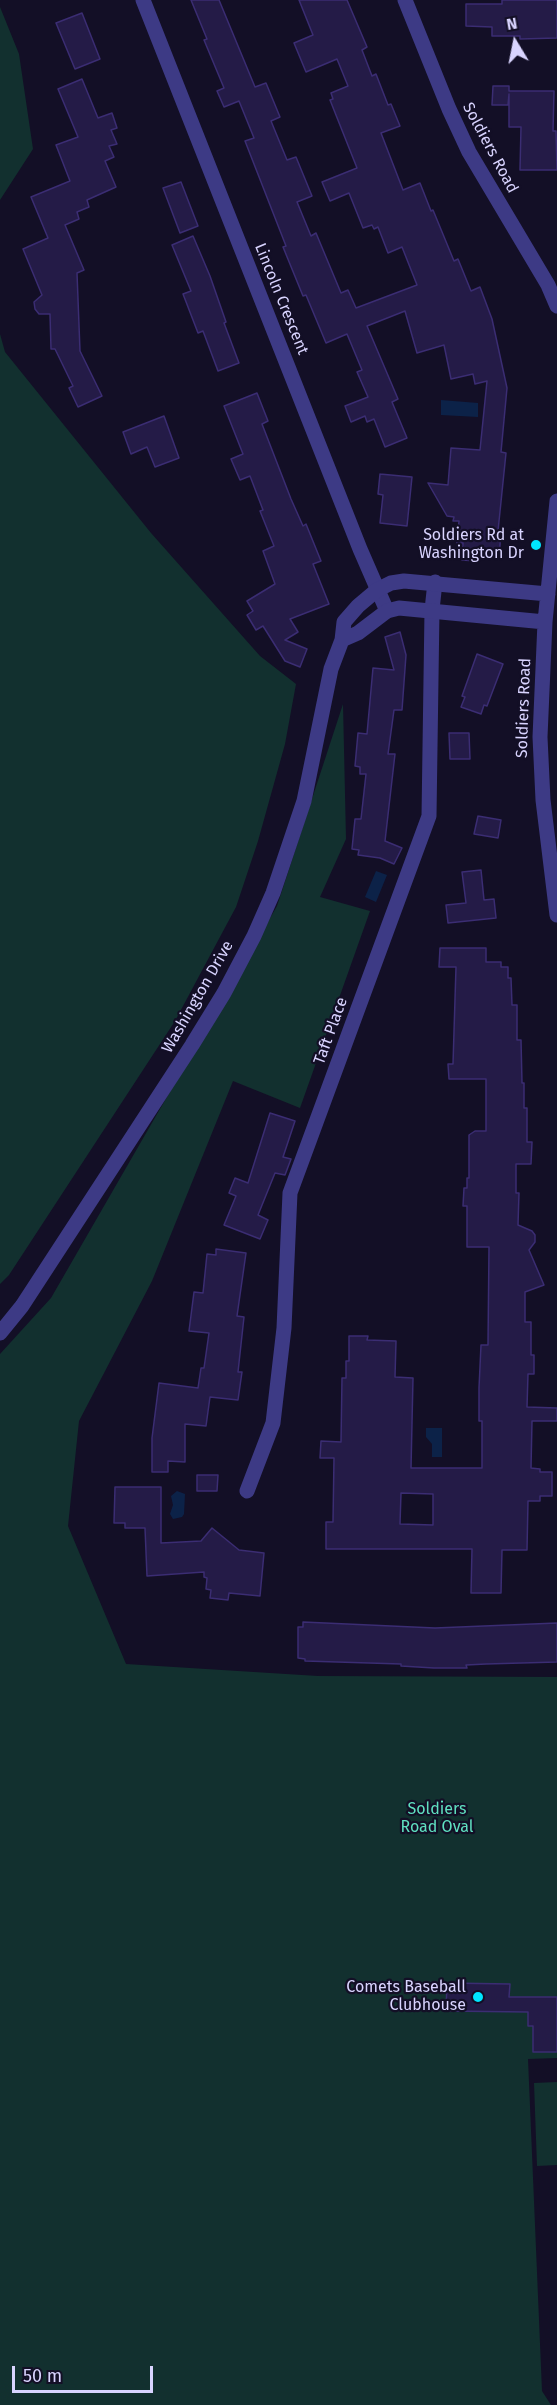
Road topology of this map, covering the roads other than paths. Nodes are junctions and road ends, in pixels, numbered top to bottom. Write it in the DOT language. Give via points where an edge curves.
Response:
graph roads {
  1 [pos="143,0"];
  2 [pos="405,0"];
  3 [pos="557,306"];
  4 [pos="557,501"];
  5 [pos="435,582"];
  6 [pos="377,590"];
  7 [pos="548,594"];
  8 [pos="432,610"];
  9 [pos="387,611"];
  10 [pos="545,622"];
  11 [pos="342,640"];
  12 [pos="557,915"];
  13 [pos="0,1333"];
  14 [pos="247,1491"];
  1 -- 6 [label="street, Lincoln Crescent"];
  2 -- 3 [label="street, Soldiers Road" via="469,152"];
  4 -- 7 [label="street, Soldiers Road"];
  5 -- 6 [label="street, Washington Drive" via="404,581"];
  5 -- 7 [label="street, Washington Drive"];
  5 -- 8 [label="street, Taft Place"];
  6 -- 9 [label="street, Lincoln Crescent"];
  6 -- 11 [label="street, Washington Drive" via="344,622"];
  7 -- 10 [label="street, Soldiers Road"];
  8 -- 9 [label="street"];
  8 -- 10 [label="street"];
  8 -- 14 [label="street, Taft Place" via="429,816 290,1193 284,1328 273,1423"];
  9 -- 11 [label="street"];
  10 -- 12 [label="street, Soldiers Road" via="541,768"];
  11 -- 13 [label="street, Washington Drive" via="331,669 304,801 254,936 192,1045 22,1306"];
}
